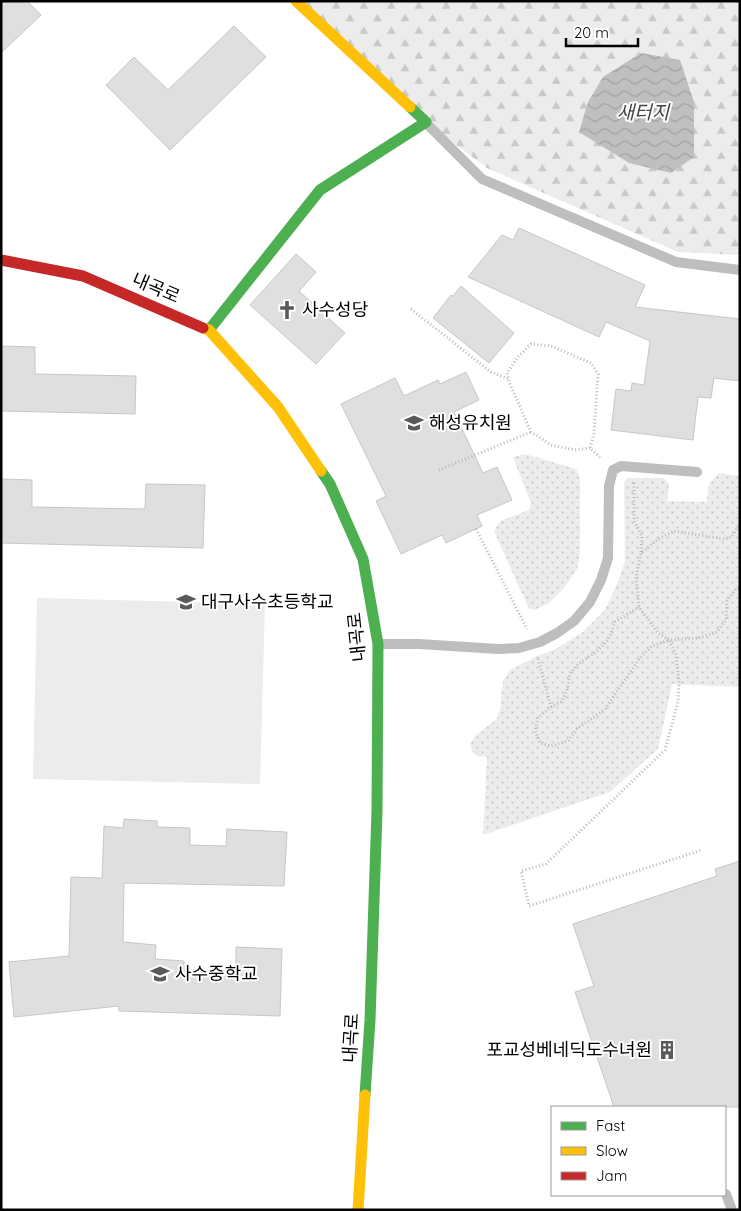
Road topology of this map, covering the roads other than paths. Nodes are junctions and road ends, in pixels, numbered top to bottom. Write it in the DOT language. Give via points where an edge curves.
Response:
graph roads {
  1 [pos="296,1"];
  2 [pos="426,122"];
  3 [pos="1,260"];
  4 [pos="740,270"];
  5 [pos="209,330"];
  6 [pos="697,472"];
  7 [pos="378,644"];
  8 [pos="726,1194"];
  9 [pos="358,1210"];
  10 [pos="732,1210"];
  1 -- 2 [label="main road"];
  2 -- 4 [label="lane" via="482,179 676,262"];
  2 -- 5 [label="main road" via="320,190"];
  3 -- 5 [label="main road, 내곡로" via="84,276"];
  5 -- 7 [label="main road, 내곡로" via="278,406 330,484 363,559"];
  6 -- 7 [label="lane" via="621,466 613,470 609,486 608,558 601,580 590,602 574,621 557,633 519,648"];
  7 -- 9 [label="main road, 내곡로" via="371,1000"];
  8 -- 10 [label="lane"];
}
